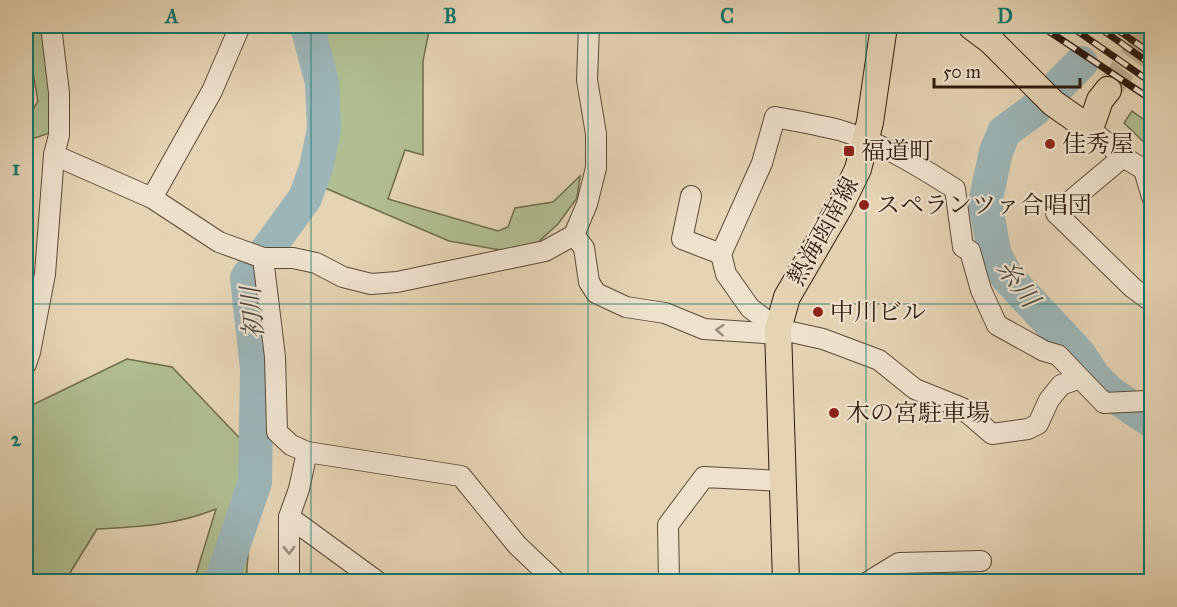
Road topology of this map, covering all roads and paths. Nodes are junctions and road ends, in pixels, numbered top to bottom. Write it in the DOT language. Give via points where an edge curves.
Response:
graph roads {
  1 [pos="51,26"];
  2 [pos="240,26"];
  3 [pos="589,26"];
  4 [pos="884,26"];
  5 [pos="970,26"];
  6 [pos="1115,95"];
  7 [pos="1090,129"];
  8 [pos="865,140"];
  9 [pos="54,155"];
  10 [pos="1123,157"];
  11 [pos="1148,172"];
  12 [pos="691,196"];
  13 [pos="1152,197"];
  14 [pos="152,198"];
  15 [pos="574,235"];
  16 [pos="721,254"];
  17 [pos="263,258"];
  18 [pos="1152,302"];
  19 [pos="778,332"];
  20 [pos="26,364"];
  21 [pos="1080,378"];
  22 [pos="1149,403"];
  23 [pos="307,452"];
  24 [pos="783,481"];
  25 [pos="289,517"];
  26 [pos="981,561"];
  27 [pos="289,582"];
  28 [pos="378,582"];
  29 [pos="556,582"];
  30 [pos="669,582"];
  31 [pos="786,582"];
  32 [pos="868,582"];
  1 -- 9 [label="street" via="59,93 59,135"];
  2 -- 14 [label="street" via="212,91"];
  3 -- 15 [label="street" via="587,80 596,134 596,168"];
  4 -- 8 [label="main road, 熱海函南線"];
  5 -- 7 [label="main road" via="991,41 1046,96"];
  6 -- 7 [label="main road" via="1114,111"];
  7 -- 10 [label="street"];
  8 -- 16 [label="street" via="839,130 775,117 762,163"];
  8 -- 19 [label="main road, 熱海函南線" via="858,169 840,206 787,297"];
  8 -- 21 [label="street" via="955,189 963,247 970,251 981,290 997,325 1058,355"];
  9 -- 14 [label="street"];
  9 -- 20 [label="street" via="45,274"];
  10 -- 11 [label="street"];
  10 -- 18 [label="street" via="1056,213"];
  11 -- 13 [label="street"];
  12 -- 16 [label="street" via="682,239"];
  14 -- 17 [label="street" via="219,242"];
  15 -- 17 [label="street" via="545,251 371,284 343,277 316,263"];
  19 -- 15 [label="street, one-way" via="704,329 665,314 626,307 596,293 589,282 584,248"];
  16 -- 19 [label="street" via="726,274 750,308"];
  17 -- 23 [label="street" via="275,357 277,432 291,445"];
  19 -- 21 [label="street" via="823,339 879,360 915,389 962,408 992,434 1038,424 1061,385"];
  19 -- 24 [label="main road, 熱海函南線"];
  21 -- 22 [label="street" via="1104,403"];
  23 -- 25 [label="street"];
  23 -- 29 [label="street" via="461,476 517,545"];
  24 -- 30 [label="street" via="704,477 668,525"];
  24 -- 31 [label="main road, 熱海函南線"];
  25 -- 27 [label="street, one-way"];
  25 -- 28 [label="street"];
  26 -- 32 [label="street" via="899,563"];
}
